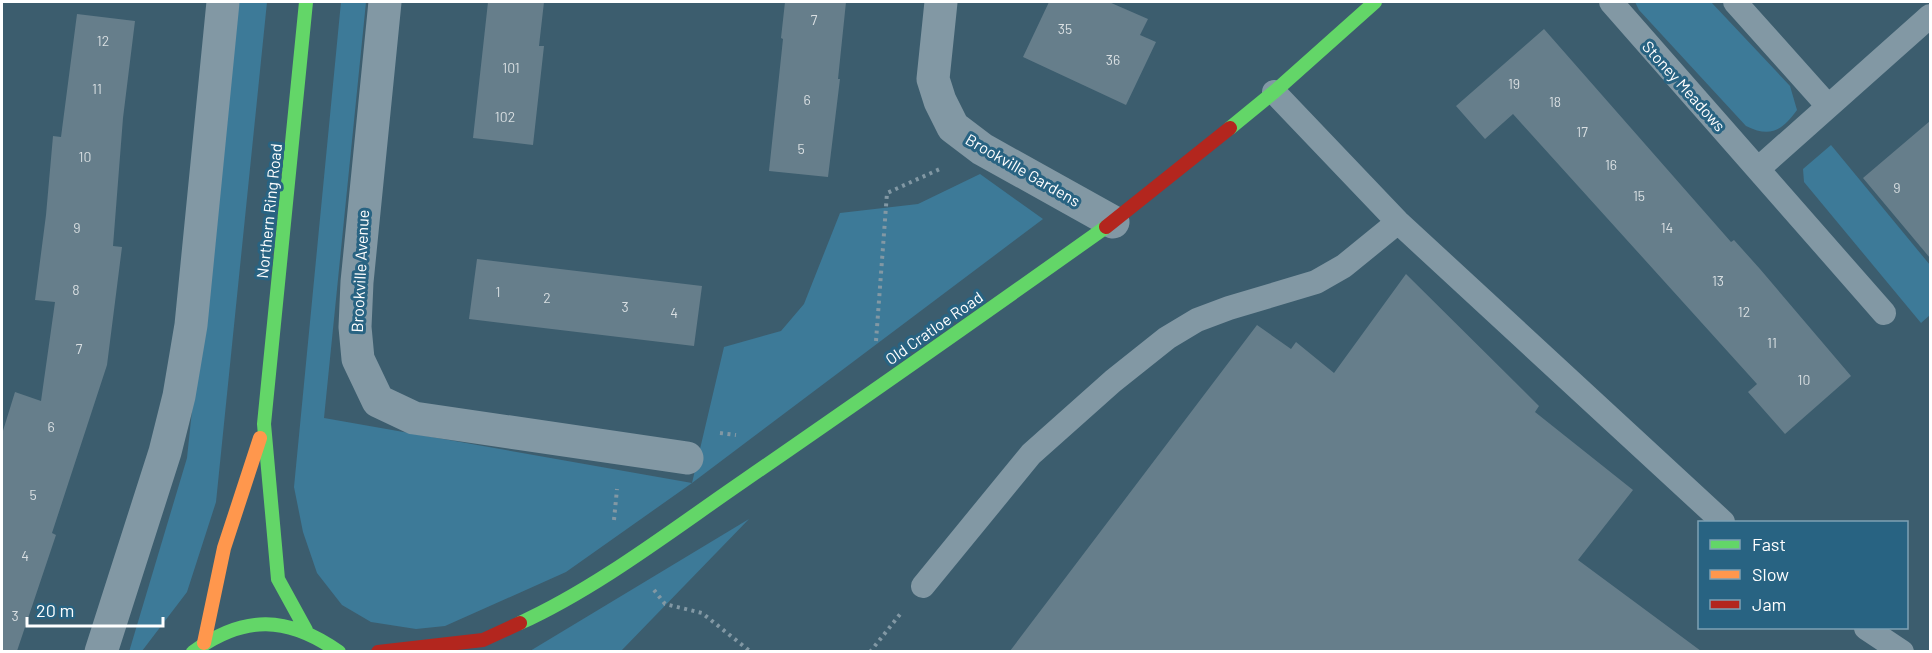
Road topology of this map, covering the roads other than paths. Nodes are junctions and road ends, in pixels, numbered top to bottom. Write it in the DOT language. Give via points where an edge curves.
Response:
graph roads {
  1 [pos="223,2"];
  2 [pos="306,2"];
  3 [pos="385,2"];
  4 [pos="941,2"];
  5 [pos="1375,2"];
  6 [pos="1611,2"];
  7 [pos="1735,2"];
  8 [pos="1930,16"];
  9 [pos="1274,92"];
  10 [pos="1828,106"];
  11 [pos="1758,169"];
  12 [pos="1113,222"];
  13 [pos="1398,222"];
  14 [pos="1884,313"];
  15 [pos="264,424"];
  16 [pos="687,458"];
  17 [pos="1722,521"];
  18 [pos="923,586"];
  19 [pos="1869,629"];
  20 [pos="306,630"];
  21 [pos="483,640"];
  22 [pos="198,647"];
  23 [pos="101,651"];
  24 [pos="339,651"];
  25 [pos="378,651"];
  26 [pos="470,651"];
  27 [pos="1902,651"];
  1 -- 23 [label="street" via="191,325 179,396"];
  2 -- 15 [label="street, Northern Ring Road"];
  3 -- 16 [label="street, Brookville Avenue" via="355,327 358,359 378,401 414,418"];
  4 -- 12 [label="street, Brookville Gardens" via="933,79 953,128 982,149"];
  5 -- 9 [label="street, Old Cratloe Road"];
  6 -- 11 [label="lane, Stoney Meadows"];
  7 -- 10 [label="lane"];
  8 -- 10 [label="lane"];
  9 -- 12 [label="street, Old Cratloe Road"];
  9 -- 13 [label="lane"];
  10 -- 11 [label="lane"];
  11 -- 14 [label="lane, Stoney Meadows"];
  12 -- 21 [label="street, Old Cratloe Road" via="628,560 544,612"];
  13 -- 17 [label="lane"];
  13 -- 18 [label="lane" via="1344,266 1316,282 1197,320 1167,338 1031,454"];
  15 -- 20 [label="street" via="278,579"];
  15 -- 22 [label="street"];
  19 -- 27 [label="lane"];
  20 -- 22 [label="street" via="280,624 253,624 227,630"];
  20 -- 24 [label="street"];
  21 -- 25 [label="street, Old Cratloe Road"];
  21 -- 26 [label="street, Old Cratloe Road"];
}
